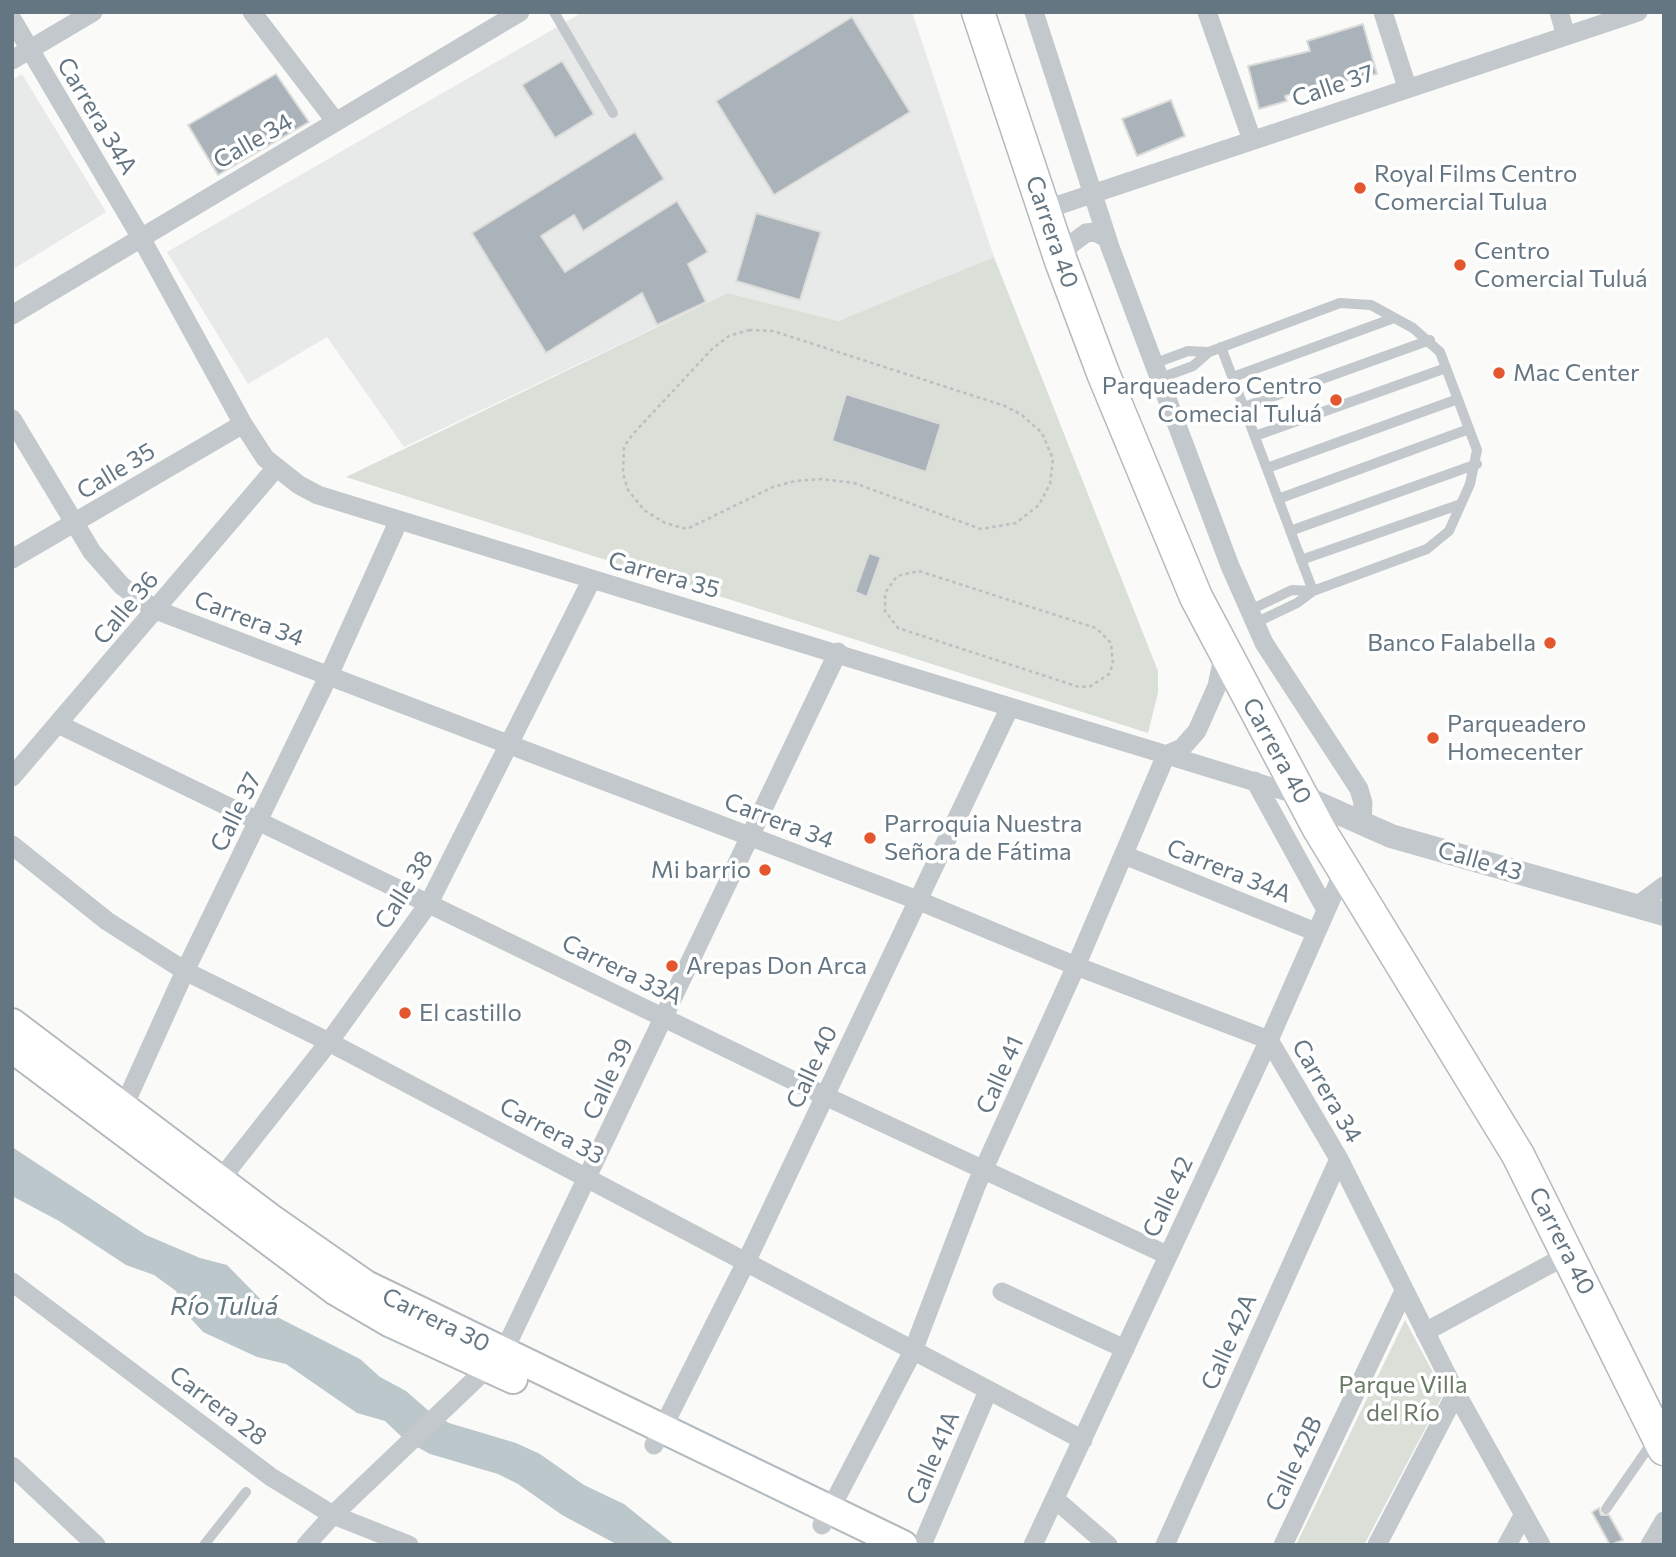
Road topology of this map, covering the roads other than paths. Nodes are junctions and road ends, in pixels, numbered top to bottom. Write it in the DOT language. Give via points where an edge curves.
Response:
graph roads {
  1 [pos="93,12"];
  2 [pos="251,12"];
  3 [pos="520,12"];
  4 [pos="554,12"];
  5 [pos="978,12"];
  6 [pos="1034,12"];
  7 [pos="1207,12"];
  8 [pos="1383,12"];
  9 [pos="1559,12"];
  10 [pos="1638,12"];
  11 [pos="12,19"];
  12 [pos="1566,36"];
  13 [pos="21,55"];
  14 [pos="1407,87"];
  15 [pos="613,113"];
  16 [pos="335,122"];
  17 [pos="1252,140"];
  18 [pos="1093,195"];
  19 [pos="1044,210"];
  20 [pos="140,236"];
  21 [pos="1107,238"];
  22 [pos="1061,261"];
  23 [pos="12,315"];
  24 [pos="1394,318"];
  25 [pos="1430,340"];
  26 [pos="1221,347"];
  27 [pos="1209,352"];
  28 [pos="1446,368"];
  29 [pos="1156,371"];
  30 [pos="1233,377"];
  31 [pos="1458,399"];
  32 [pos="1244,407"];
  33 [pos="12,419"];
  34 [pos="243,424"];
  35 [pos="1469,429"];
  36 [pos="1255,436"];
  37 [pos="1477,464"];
  38 [pos="275,468"];
  39 [pos="1267,468"];
  40 [pos="1278,499"];
  41 [pos="1461,504"];
  42 [pos="399,520"];
  43 [pos="75,524"];
  44 [pos="1290,531"];
  45 [pos="12,559"];
  46 [pos="1301,560"];
  47 [pos="592,579"];
  48 [pos="1313,591"];
  49 [pos="156,610"];
  50 [pos="1252,617"];
  51 [pos="838,652"];
  52 [pos="1224,653"];
  53 [pos="329,675"];
  54 [pos="1009,709"];
  55 [pos="58,724"];
  56 [pos="510,746"];
  57 [pos="1166,755"];
  58 [pos="12,777"];
  59 [pos="1255,781"];
  60 [pos="1301,796"];
  61 [pos="259,821"];
  62 [pos="1362,824"];
  63 [pos="750,836"];
  64 [pos="12,845"];
  65 [pos="1124,855"];
  66 [pos="1344,870"];
  67 [pos="1664,886"];
  68 [pos="917,900"];
  69 [pos="429,903"];
  70 [pos="1637,906"];
  71 [pos="1326,910"];
  72 [pos="1664,914"];
  73 [pos="1315,932"];
  74 [pos="1076,965"];
  75 [pos="185,971"];
  76 [pos="664,1017"];
  77 [pos="12,1023"];
  78 [pos="1269,1040"];
  79 [pos="329,1042"];
  80 [pos="12,1048"];
  81 [pos="825,1096"];
  82 [pos="118,1114"];
  83 [pos="1339,1159"];
  84 [pos="984,1170"];
  85 [pos="589,1177"];
  86 [pos="214,1188"];
  87 [pos="1569,1254"];
  88 [pos="1167,1255"];
  89 [pos="747,1259"];
  90 [pos="12,1282"];
  91 [pos="1404,1291"];
  92 [pos="1002,1292"];
  93 [pos="1425,1332"];
  94 [pos="1125,1349"];
  95 [pos="913,1351"];
  96 [pos="496,1360"];
  97 [pos="988,1391"];
  98 [pos="1456,1393"];
  99 [pos="659,1437"];
  100 [pos="1083,1440"];
  101 [pos="1660,1442"];
  102 [pos="12,1466"];
  103 [pos="246,1492"];
  104 [pos="1056,1500"];
  105 [pos="1606,1509"];
  106 [pos="1524,1514"];
  107 [pos="333,1515"];
  108 [pos="826,1516"];
  109 [pos="1664,1521"];
  110 [pos="96,1545"];
  111 [pos="204,1545"];
  112 [pos="306,1545"];
  113 [pos="409,1545"];
  114 [pos="863,1545"];
  115 [pos="903,1545"];
  116 [pos="922,1545"];
  117 [pos="1033,1545"];
  118 [pos="1108,1545"];
  119 [pos="1165,1545"];
  120 [pos="1283,1545"];
  121 [pos="1377,1545"];
  122 [pos="1507,1545"];
  123 [pos="1541,1545"];
  124 [pos="1650,1545"];
  1 -- 13 [label="street"];
  2 -- 16 [label="street"];
  3 -- 16 [label="street, Calle 34"];
  4 -- 15 [label="lane"];
  5 -- 19 [label="main road, Carrera 40"];
  6 -- 18 [label="street, Carrera 40"];
  7 -- 17 [label="street"];
  8 -- 14 [label="street"];
  9 -- 12 [label="street"];
  10 -- 12 [label="street, Calle 37"];
  11 -- 13 [label="street, Carrera 34A"];
  12 -- 14 [label="street, Calle 37"];
  13 -- 20 [label="street, Carrera 34A"];
  14 -- 17 [label="street, Calle 37"];
  16 -- 20 [label="street, Calle 34"];
  17 -- 18 [label="street, Calle 37"];
  18 -- 19 [label="street, Calle 37"];
  18 -- 21 [label="street, Carrera 40"];
  19 -- 22 [label="main road, Carrera 40"];
  20 -- 23 [label="street, Calle 34"];
  20 -- 34 [label="street, Carrera 35"];
  21 -- 22 [label="street" via="1086,233"];
  21 -- 29 [label="street, Carrera 40"];
  22 -- 52 [label="main road, Carrera 40" via="1171,541"];
  24 -- 25 [label="lane"];
  24 -- 26 [label="lane" via="1371,305 1340,303"];
  24 -- 30 [label="lane"];
  25 -- 28 [label="lane"];
  25 -- 32 [label="lane"];
  26 -- 27 [label="lane"];
  26 -- 30 [label="lane"];
  27 -- 29 [label="lane" via="1193,366"];
  27 -- 29 [label="lane" via="1188,351"];
  28 -- 31 [label="lane"];
  28 -- 36 [label="lane"];
  29 -- 50 [label="street, Carrera 40"];
  30 -- 32 [label="lane"];
  31 -- 35 [label="lane"];
  31 -- 39 [label="lane"];
  32 -- 36 [label="lane"];
  33 -- 43 [label="street, Carrera 34"];
  34 -- 38 [label="street, Carrera 35"];
  34 -- 43 [label="street, Calle 35"];
  35 -- 37 [label="lane"];
  35 -- 40 [label="lane"];
  36 -- 39 [label="lane"];
  37 -- 41 [label="lane"];
  37 -- 44 [label="lane"];
  38 -- 42 [label="street, Carrera 35" via="318,495"];
  38 -- 49 [label="street, Calle 36"];
  39 -- 40 [label="lane"];
  40 -- 44 [label="lane"];
  41 -- 46 [label="lane"];
  41 -- 48 [label="lane" via="1449,531 1427,549"];
  42 -- 47 [label="street, Carrera 35"];
  42 -- 53 [label="street, Calle 37"];
  43 -- 45 [label="street, Calle 35"];
  43 -- 49 [label="street, Carrera 34" via="105,569"];
  44 -- 46 [label="lane"];
  46 -- 48 [label="lane"];
  47 -- 51 [label="street, Carrera 35"];
  47 -- 56 [label="street, Calle 38"];
  48 -- 50 [label="lane" via="1297,603"];
  49 -- 53 [label="street, Carrera 34"];
  49 -- 55 [label="street, Calle 36"];
  50 -- 62 [label="street, Carrera 40" via="1284,676 1359,789"];
  51 -- 54 [label="street, Carrera 35"];
  51 -- 63 [label="street, Calle 39"];
  52 -- 57 [label="street" via="1217,686 1197,731 1182,748"];
  52 -- 60 [label="main road, Carrera 40"];
  53 -- 56 [label="street, Carrera 34"];
  53 -- 61 [label="street, Calle 37"];
  54 -- 57 [label="street, Carrera 35"];
  54 -- 68 [label="street, Calle 40"];
  55 -- 58 [label="street, Calle 36"];
  55 -- 61 [label="street, Carrera 33A"];
  56 -- 63 [label="street, Carrera 34"];
  56 -- 69 [label="street, Calle 38"];
  57 -- 59 [label="street, Carrera 35"];
  57 -- 65 [label="street, Calle 41"];
  59 -- 60 [label="street, Carrera 35"];
  59 -- 71 [label="street"];
  60 -- 62 [label="street, Calle 43"];
  60 -- 66 [label="main road, Carrera 40"];
  61 -- 69 [label="street, Carrera 33A"];
  61 -- 75 [label="street, Calle 37"];
  62 -- 70 [label="street, Calle 43"];
  63 -- 68 [label="street, Carrera 34"];
  63 -- 76 [label="street, Calle 39"];
  64 -- 75 [label="street, Carrera 33" via="107,921"];
  65 -- 73 [label="street, Carrera 34A"];
  65 -- 74 [label="street, Calle 41"];
  66 -- 71 [label="street, Calle 42"];
  66 -- 87 [label="main road, Carrera 40" via="1511,1143"];
  67 -- 70 [label="street"];
  68 -- 74 [label="street, Carrera 34"];
  68 -- 81 [label="street, Calle 40"];
  69 -- 76 [label="street, Carrera 33A"];
  69 -- 79 [label="street, Calle 38"];
  70 -- 72 [label="street, Calle 43"];
  71 -- 73 [label="street, Calle 42"];
  73 -- 78 [label="street, Calle 42"];
  74 -- 78 [label="street, Carrera 34"];
  74 -- 84 [label="street, Calle 41"];
  75 -- 79 [label="street, Carrera 33"];
  75 -- 82 [label="street, Calle 37"];
  76 -- 81 [label="street, Carrera 33A"];
  76 -- 85 [label="street, Calle 39"];
  77 -- 82 [label="main road, Carrera 30"];
  78 -- 83 [label="street, Carrera 34"];
  78 -- 88 [label="street, Calle 42"];
  79 -- 85 [label="street, Carrera 33"];
  79 -- 86 [label="street, Calle 38"];
  80 -- 82 [label="main road, Carrera 30"];
  81 -- 84 [label="street, Carrera 33A"];
  81 -- 89 [label="street, Calle 40"];
  82 -- 86 [label="main road, Carrera 30"];
  83 -- 91 [label="street, Carrera 34"];
  83 -- 119 [label="street, Calle 42A"];
  84 -- 88 [label="street, Carrera 33A"];
  84 -- 95 [label="street, Calle 41"];
  85 -- 89 [label="street, Carrera 33"];
  85 -- 96 [label="street, Calle 39"];
  86 -- 96 [label="main road, Carrera 30" via="366,1285"];
  87 -- 93 [label="street"];
  87 -- 101 [label="main road, Carrera 40"];
  88 -- 94 [label="street, Calle 42"];
  89 -- 95 [label="street, Carrera 33"];
  89 -- 99 [label="street, Calle 40"];
  90 -- 107 [label="street, Carrera 28" via="271,1477"];
  91 -- 93 [label="street, Carrera 34"];
  91 -- 120 [label="street, Calle 42B"];
  92 -- 94 [label="street"];
  93 -- 98 [label="street, Carrera 34"];
  94 -- 100 [label="street, Calle 42"];
  95 -- 97 [label="street, Carrera 33"];
  95 -- 108 [label="street, Calle 41"];
  96 -- 99 [label="main road, Carrera 30"];
  96 -- 107 [label="street, Calle 39"];
  97 -- 100 [label="street, Carrera 33"];
  97 -- 116 [label="street, Calle 41A"];
  98 -- 106 [label="street, Carrera 34"];
  98 -- 121 [label="street"];
  99 -- 108 [label="main road, Carrera 30"];
  100 -- 104 [label="street, Calle 42"];
  101 -- 105 [label="lane"];
  102 -- 110 [label="street"];
  103 -- 111 [label="lane"];
  104 -- 117 [label="street, Calle 42"];
  104 -- 118 [label="street"];
  106 -- 122 [label="street"];
  106 -- 123 [label="street, Carrera 34"];
  107 -- 112 [label="street, Calle 39"];
  107 -- 113 [label="street, Carrera 28"];
  108 -- 114 [label="main road, Carrera 30"];
  108 -- 115 [label="main road, Carrera 30"];
  109 -- 124 [label="street"];
}
